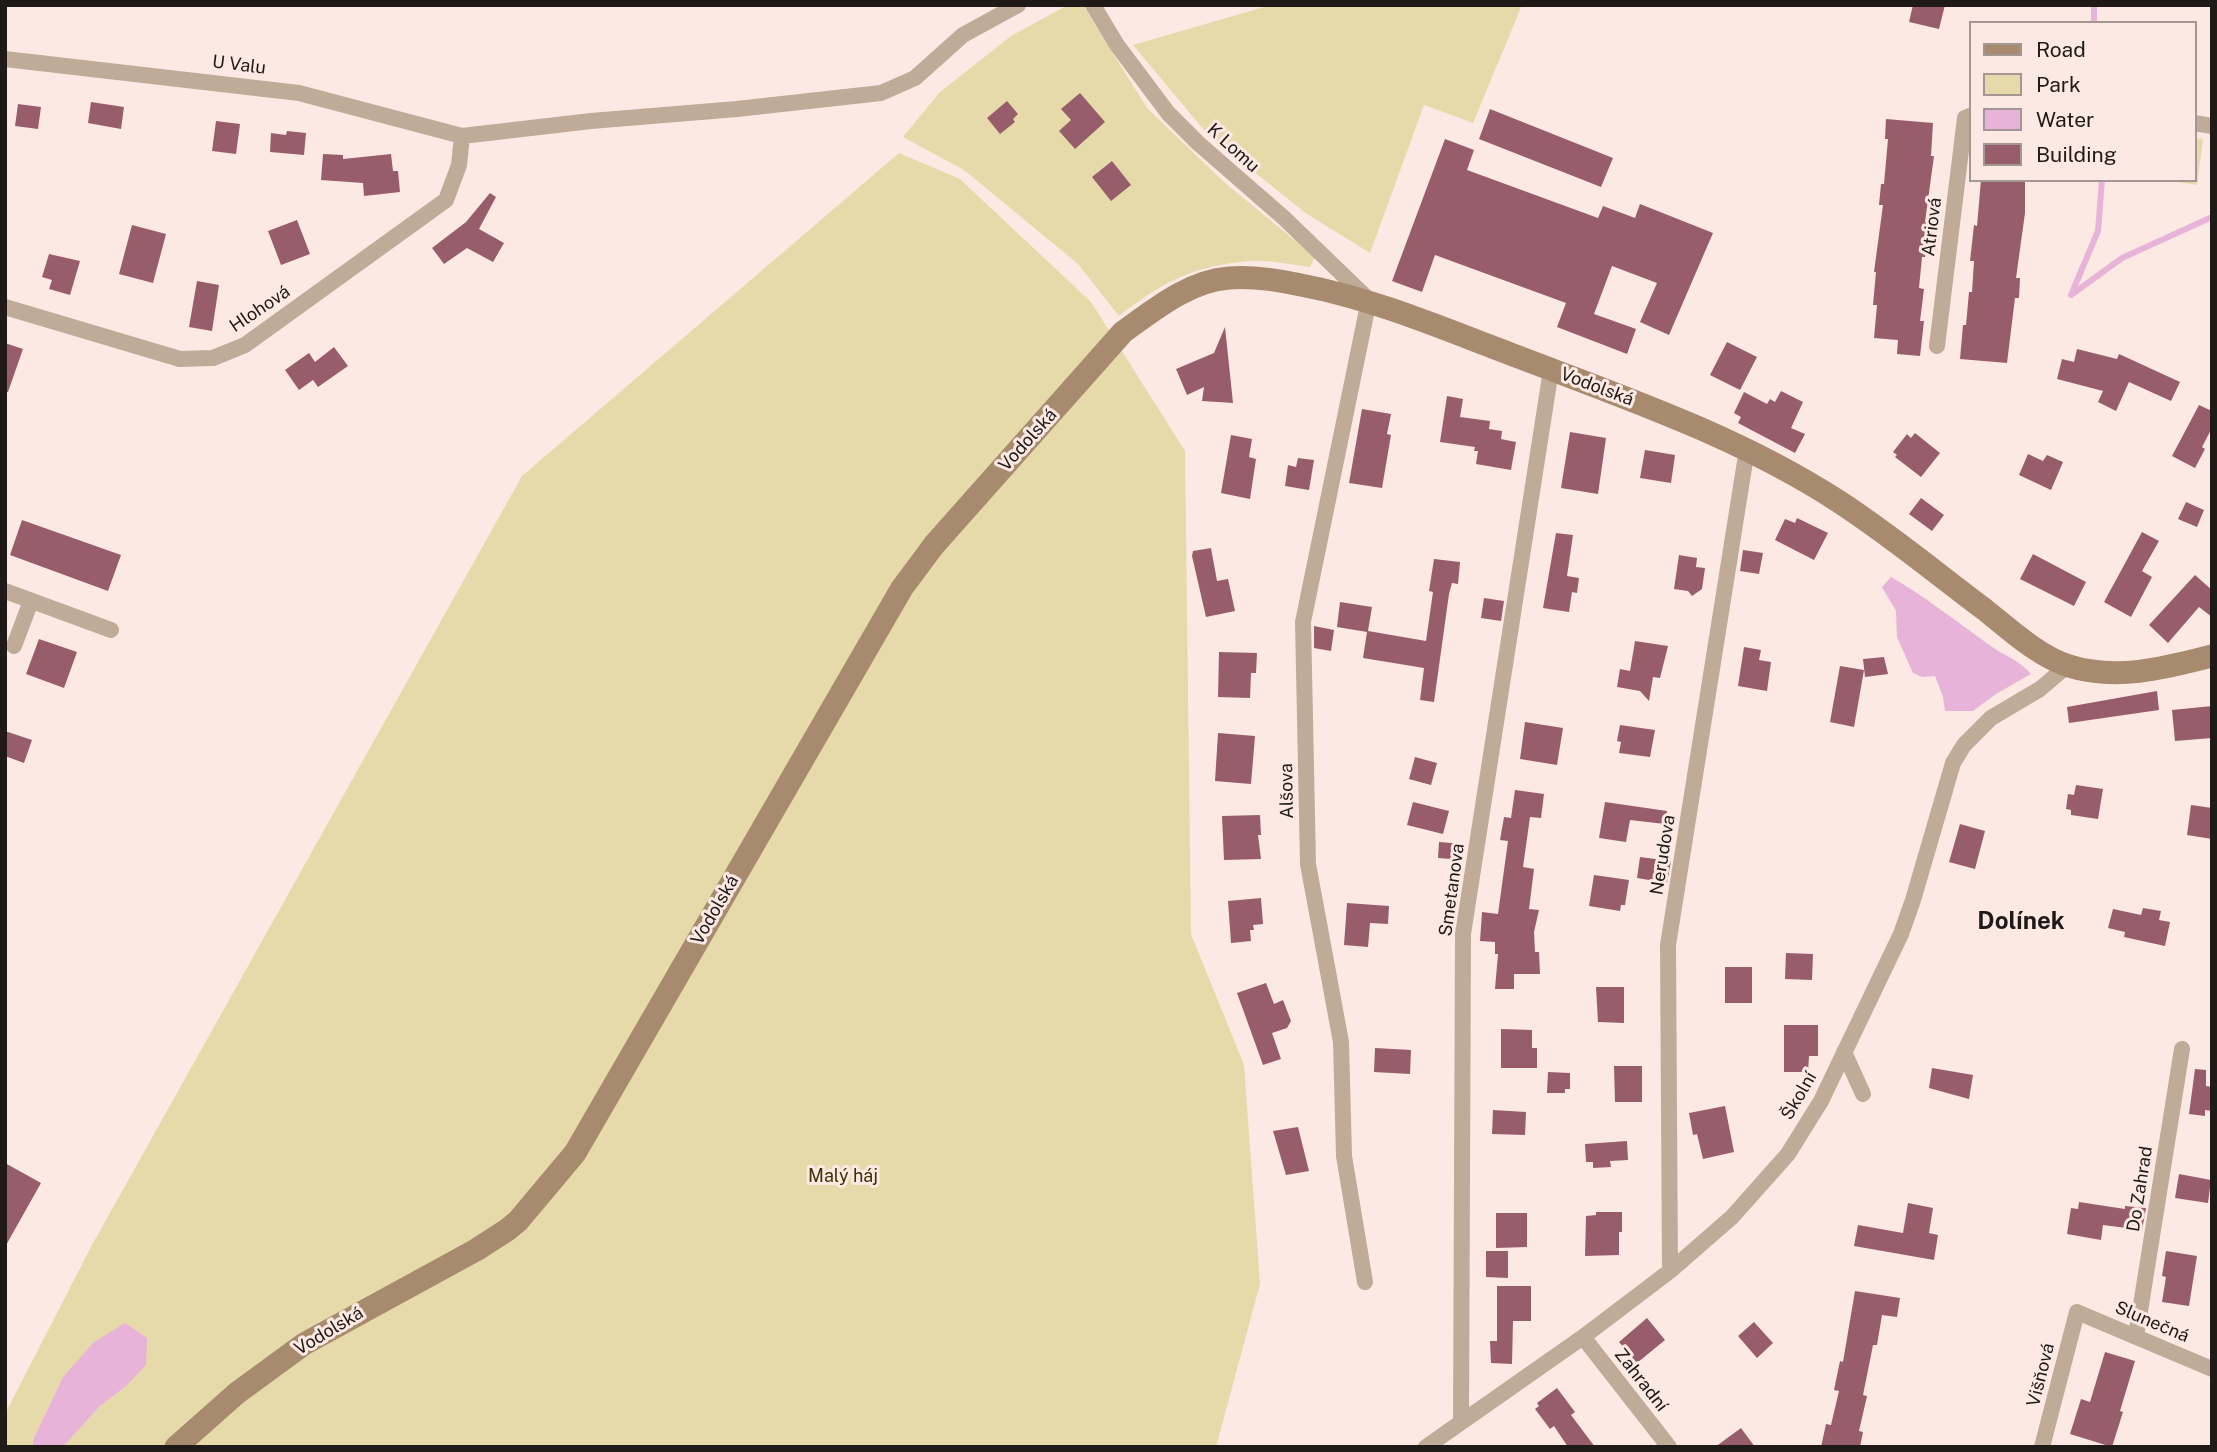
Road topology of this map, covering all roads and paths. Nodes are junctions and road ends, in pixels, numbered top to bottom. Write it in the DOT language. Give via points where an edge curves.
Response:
graph roads {
  1 [pos="1018,5"];
  2 [pos="1093,5"];
  3 [pos="5,59"];
  4 [pos="1968,117"];
  5 [pos="462,136"];
  6 [pos="1369,300"];
  7 [pos="5,307"];
  8 [pos="1937,346"];
  9 [pos="1552,370"];
  10 [pos="1747,449"];
  11 [pos="5,591"];
  12 [pos="31,601"];
  13 [pos="111,629"];
  14 [pos="14,646"];
  15 [pos="2212,656"];
  16 [pos="2067,666"];
  17 [pos="2182,1049"];
  18 [pos="1844,1052"];
  19 [pos="1863,1094"];
  20 [pos="1670,1271"];
  21 [pos="1365,1282"];
  22 [pos="2077,1312"];
  23 [pos="1583,1336"];
  24 [pos="2136,1336"];
  25 [pos="2212,1369"];
  26 [pos="1461,1422"];
  27 [pos="176,1447"];
  28 [pos="1426,1447"];
  29 [pos="1669,1447"];
  30 [pos="2042,1447"];
  1 -- 5 [label="street" via="963,35 915,78 881,93"];
  2 -- 6 [label="street, K Lomu" via="1116,45 1168,113"];
  3 -- 5 [label="street, U Valu" via="299,93"];
  4 -- 8 [label="street, Atriová"];
  5 -- 7 [label="street, Hlohová" via="460,165 446,200 245,345 213,358 180,359"];
  6 -- 9 [label="street, Vodolská"];
  6 -- 21 [label="street, Alšova" via="1303,622 1308,864 1340,1042 1344,1157"];
  6 -- 27 [label="street, Vodolská" via="1293,283 1229,278 1196,286 1123,332 934,545 902,588 575,1153 518,1221 476,1250 304,1343"];
  9 -- 10 [label="street, Vodolská"];
  9 -- 26 [label="street, Smetanova" via="1463,934"];
  10 -- 16 [label="street, Vodolská" via="1838,501 2022,639"];
  10 -- 20 [label="street, Nerudova" via="1668,945"];
  11 -- 12 [label="street"];
  12 -- 13 [label="street"];
  12 -- 14 [label="street"];
  15 -- 16 [label="street, Vodolská" via="2126,673"];
  16 -- 18 [label="street, Školní" via="2040,689 1990,718 1953,763 1901,934"];
  17 -- 24 [label="street, Do Zahrad"];
  18 -- 19 [label="street"];
  18 -- 20 [label="street, Školní" via="1788,1154 1732,1217"];
  20 -- 23 [label="street, Školní"];
  22 -- 24 [label="street, Slunečná"];
  22 -- 30 [label="street, Višňová"];
  23 -- 26 [label="street, Školní"];
  23 -- 29 [label="street, Zahradní"];
  24 -- 25 [label="street, Slunečná"];
  26 -- 28 [label="street, Školní"];
}
